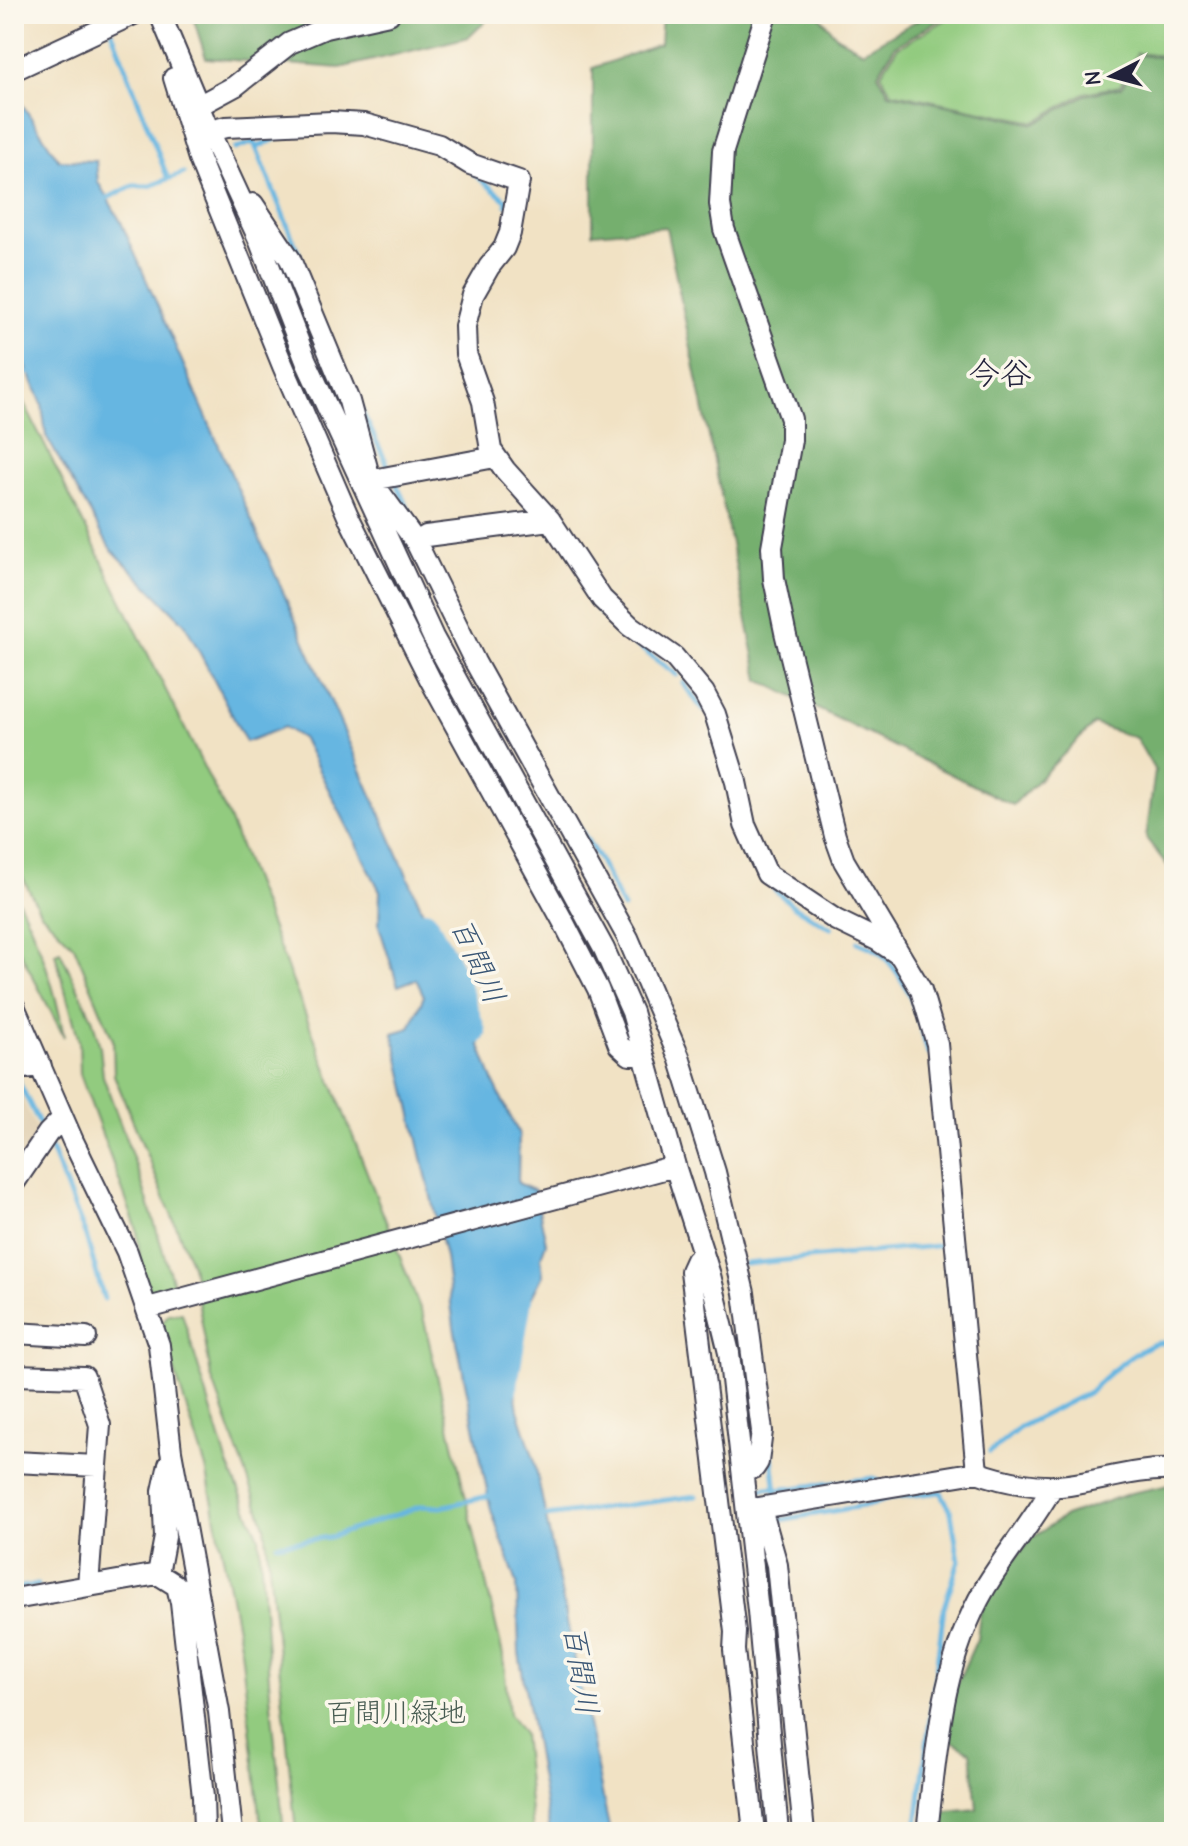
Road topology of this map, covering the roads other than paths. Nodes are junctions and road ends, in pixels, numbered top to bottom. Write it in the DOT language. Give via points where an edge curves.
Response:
graph roads {
  1 [pos="134,14"];
  2 [pos="160,14"];
  3 [pos="389,14"];
  4 [pos="766,14"];
  5 [pos="173,42"];
  6 [pos="14,70"];
  7 [pos="198,106"];
  8 [pos="209,131"];
  9 [pos="495,457"];
  10 [pos="379,478"];
  11 [pos="550,520"];
  12 [pos="420,539"];
  13 [pos="901,956"];
  14 [pos="14,1006"];
  15 [pos="14,1039"];
  16 [pos="644,1055"];
  17 [pos="39,1059"];
  18 [pos="15,1069"];
  19 [pos="63,1118"];
  20 [pos="666,1168"];
  21 [pos="14,1183"];
  22 [pos="703,1254"];
  23 [pos="153,1307"];
  24 [pos="14,1333"];
  25 [pos="86,1337"];
  26 [pos="14,1375"];
  27 [pos="171,1451"];
  28 [pos="14,1462"];
  29 [pos="97,1466"];
  30 [pos="1174,1470"];
  31 [pos="743,1471"];
  32 [pos="977,1472"];
  33 [pos="1053,1486"];
  34 [pos="751,1509"];
  35 [pos="158,1574"];
  36 [pos="89,1578"];
  37 [pos="194,1582"];
  38 [pos="14,1599"];
  39 [pos="181,1603"];
  40 [pos="204,1832"];
  41 [pos="232,1832"];
  42 [pos="754,1832"];
  43 [pos="778,1832"];
  44 [pos="804,1832"];
  45 [pos="927,1832"];
  1 -- 6 [label="street"];
  2 -- 5 [label="street"];
  3 -- 7 [label="street" via="325,28 290,43 235,86"];
  4 -- 13 [label="street" via="731,119 720,179 724,229 791,419 772,547 774,579 835,836 844,861"];
  5 -- 7 [label="street"];
  5 -- 16 [label="street" via="173,74 199,159 348,516 598,989 619,1045 630,1055"];
  7 -- 8 [label="street"];
  8 -- 9 [label="street" via="348,122 439,145 470,164 519,181 510,233 473,295 464,340"];
  8 -- 10 [label="street" via="306,361"];
  9 -- 10 [label="street"];
  9 -- 11 [label="street"];
  10 -- 12 [label="street"];
  10 -- 16 [label="street" via="433,637 604,949"];
  11 -- 12 [label="street"];
  11 -- 13 [label="street" via="602,599 674,657 704,693 715,714 745,825 767,874"];
  12 -- 31 [label="street" via="475,662 628,938 679,1057 708,1147 744,1293 762,1431 758,1462"];
  13 -- 32 [label="street" via="921,990 937,1044"];
  14 -- 17 [label="street"];
  15 -- 17 [label="street"];
  16 -- 20 [label="street"];
  17 -- 18 [label="street"];
  17 -- 19 [label="street"];
  19 -- 21 [label="street"];
  19 -- 23 [label="street"];
  20 -- 22 [label="street"];
  20 -- 23 [label="street"];
  22 -- 31 [label="street" via="729,1353"];
  22 -- 42 [label="street" via="691,1271"];
  23 -- 27 [label="street"];
  24 -- 25 [label="street"];
  26 -- 29 [label="street" via="84,1377 100,1425"];
  27 -- 35 [label="street"];
  27 -- 37 [label="street"];
  28 -- 29 [label="street"];
  29 -- 36 [label="street"];
  30 -- 33 [label="street"];
  31 -- 34 [label="street"];
  32 -- 33 [label="street"];
  32 -- 34 [label="street"];
  33 -- 45 [label="street" via="985,1589 962,1636 944,1691"];
  34 -- 43 [label="street"];
  34 -- 44 [label="street" via="764,1519 777,1565"];
  35 -- 36 [label="street"];
  35 -- 39 [label="street" via="177,1586"];
  36 -- 38 [label="street"];
  37 -- 39 [label="street"];
  37 -- 41 [label="street" via="219,1712"];
  39 -- 40 [label="street"];
}
